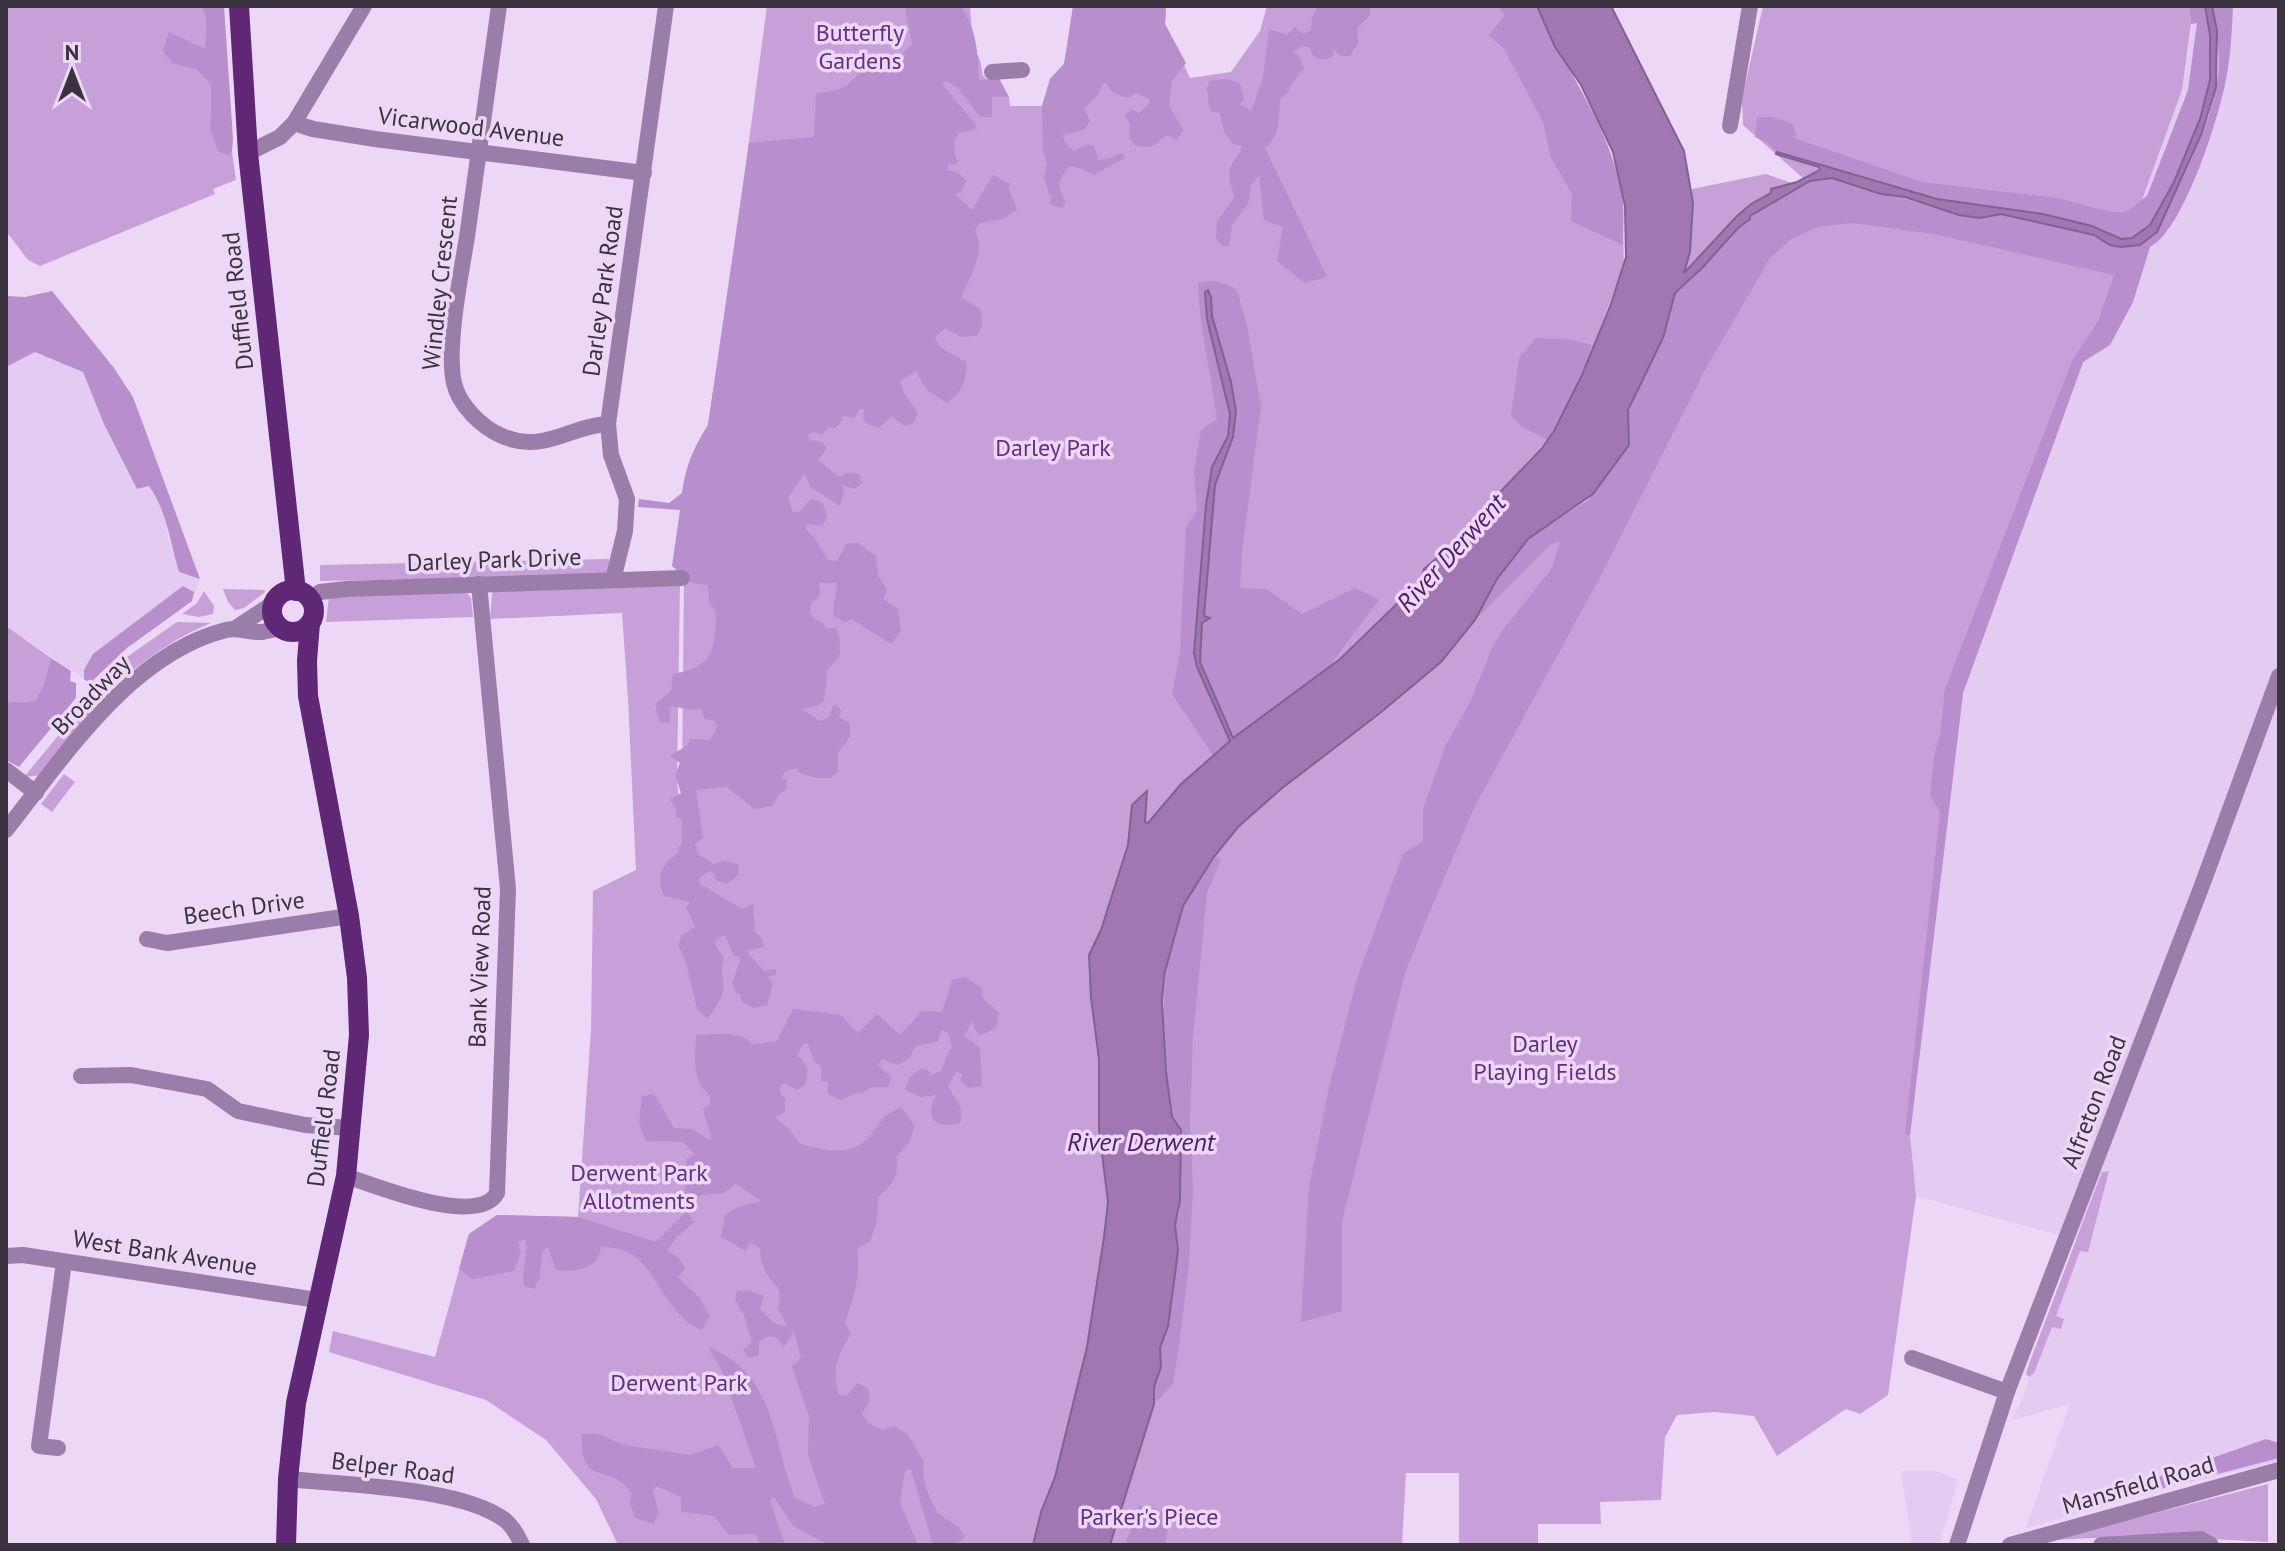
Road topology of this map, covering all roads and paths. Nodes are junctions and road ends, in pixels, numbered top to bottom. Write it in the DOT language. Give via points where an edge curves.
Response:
graph roads {
  1 [pos="239,6"];
  2 [pos="364,6"];
  3 [pos="499,6"];
  4 [pos="666,6"];
  5 [pos="1750,6"];
  6 [pos="1022,70"];
  7 [pos="992,72"];
  8 [pos="294,123"];
  9 [pos="1730,126"];
  10 [pos="480,151"];
  11 [pos="248,153"];
  12 [pos="644,173"];
  13 [pos="608,424"];
  14 [pos="682,578"];
  15 [pos="613,580"];
  16 [pos="479,584"];
  17 [pos="303,595"];
  18 [pos="275,602"];
  19 [pos="310,623"];
  20 [pos="236,628"];
  21 [pos="281,628"];
  22 [pos="2279,676"];
  23 [pos="308,696"];
  24 [pos="6,770"];
  25 [pos="36,793"];
  26 [pos="6,830"];
  27 [pos="349,916"];
  28 [pos="147,939"];
  29 [pos="81,1076"];
  30 [pos="352,1128"];
  31 [pos="346,1176"];
  32 [pos="6,1256"];
  33 [pos="64,1262"];
  34 [pos="317,1300"];
  35 [pos="1912,1358"];
  36 [pos="2007,1392"];
  37 [pos="58,1448"];
  38 [pos="2279,1470"];
  39 [pos="288,1479"];
  40 [pos="286,1545"];
  41 [pos="522,1545"];
  42 [pos="1957,1545"];
  43 [pos="2015,1545"];
  44 [pos="2101,1545"];
  45 [pos="2211,1545"];
  1 -- 11 [label="main road, Duffield Road"];
  2 -- 8 [label="street"];
  3 -- 10 [label="street, Windley Crescent"];
  4 -- 12 [label="street, Darley Park Road"];
  5 -- 9 [label="street"];
  6 -- 7 [label="street"];
  8 -- 10 [label="street, Vicarwood Avenue" via="332,133"];
  8 -- 11 [label="street" via="280,137"];
  10 -- 12 [label="street, Vicarwood Avenue"];
  10 -- 13 [label="street, Windley Crescent" via="452,353 455,386 486,428 504,437 548,441"];
  11 -- 17 [label="main road, Duffield Road"];
  12 -- 13 [label="street, Darley Park Road"];
  13 -- 15 [label="street, Darley Park Road" via="611,455 627,499"];
  14 -- 15 [label="street, Darley Park Drive"];
  15 -- 16 [label="street, Darley Park Drive"];
  16 -- 17 [label="street, Darley Park Drive"];
  16 -- 31 [label="street, Bank View Road" via="508,889 497,1193 487,1203 442,1206"];
  17 -- 18 [label="main road" via="281,594"];
  17 -- 19 [label="main road" via="314,613"];
  18 -- 20 [label="street, Broadway"];
  18 -- 21 [label="main road" via="273,618"];
  19 -- 21 [label="main road" via="295,632"];
  19 -- 23 [label="main road, Duffield Road"];
  20 -- 21 [label="street, Broadway"];
  20 -- 25 [label="street, Broadway" via="198,640 153,666 104,709"];
  21 -- 23 [label="main road, Duffield Road"];
  22 -- 36 [label="street, Alfreton Road"];
  23 -- 27 [label="main road, Duffield Road"];
  24 -- 25 [label="street"];
  25 -- 26 [label="street, Broadway"];
  27 -- 28 [label="street, Beech Drive" via="167,943"];
  27 -- 30 [label="main road, Duffield Road" via="359,1035"];
  29 -- 30 [label="street" via="131,1075 207,1089 238,1111"];
  30 -- 31 [label="main road, Duffield Road"];
  31 -- 34 [label="main road, Duffield Road"];
  32 -- 33 [label="street, West Bank Avenue"];
  33 -- 34 [label="street, West Bank Avenue"];
  33 -- 37 [label="street" via="39,1446"];
  34 -- 39 [label="main road, Duffield Road" via="296,1403"];
  35 -- 36 [label="street"];
  36 -- 42 [label="street, Alfreton Road"];
  38 -- 43 [label="street, Mansfield Road"];
  39 -- 40 [label="main road, Duffield Road"];
  39 -- 41 [label="street, Belper Road" via="447,1496 508,1522"];
  44 -- 45 [label="street" via="2201,1539"];
}
